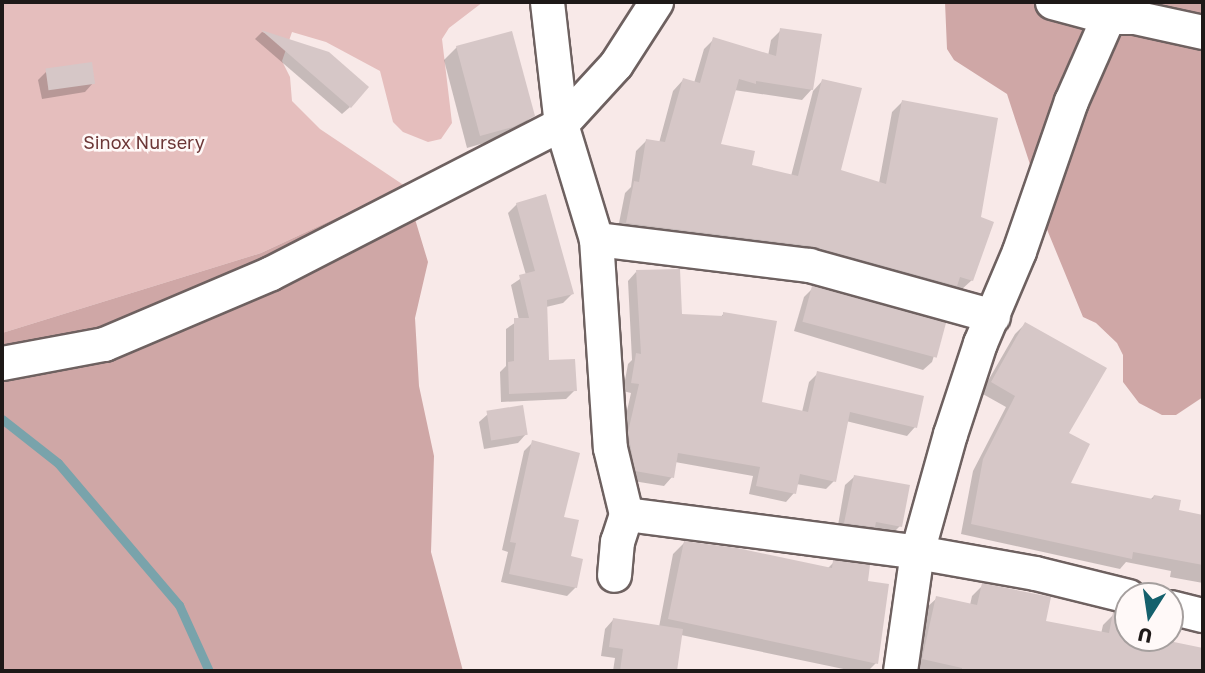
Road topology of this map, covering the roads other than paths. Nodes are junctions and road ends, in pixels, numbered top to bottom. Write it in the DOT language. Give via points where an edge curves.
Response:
graph roads {
  1 [pos="547,2"];
  2 [pos="656,2"];
  3 [pos="1052,2"];
  4 [pos="1108,17"];
  5 [pos="1203,32"];
  6 [pos="561,124"];
  7 [pos="596,239"];
  8 [pos="993,316"];
  9 [pos="2,363"];
  10 [pos="626,514"];
  11 [pos="917,552"];
  12 [pos="614,575"];
  13 [pos="1114,593"];
  14 [pos="1184,610"];
  15 [pos="1203,615"];
  16 [pos="900,671"];
  1 -- 6 [label="street"];
  2 -- 6 [label="street" via="616,64"];
  3 -- 4 [label="street"];
  4 -- 5 [label="street" via="1134,17"];
  4 -- 8 [label="street" via="1071,101"];
  6 -- 7 [label="street"];
  6 -- 9 [label="street" via="271,273 104,344"];
  7 -- 8 [label="street" via="809,265"];
  7 -- 10 [label="street" via="610,448"];
  8 -- 11 [label="street" via="950,434"];
  10 -- 11 [label="street"];
  10 -- 12 [label="street" via="617,541"];
  11 -- 13 [label="street"];
  11 -- 16 [label="street"];
  14 -- 15 [label="street"];
}
